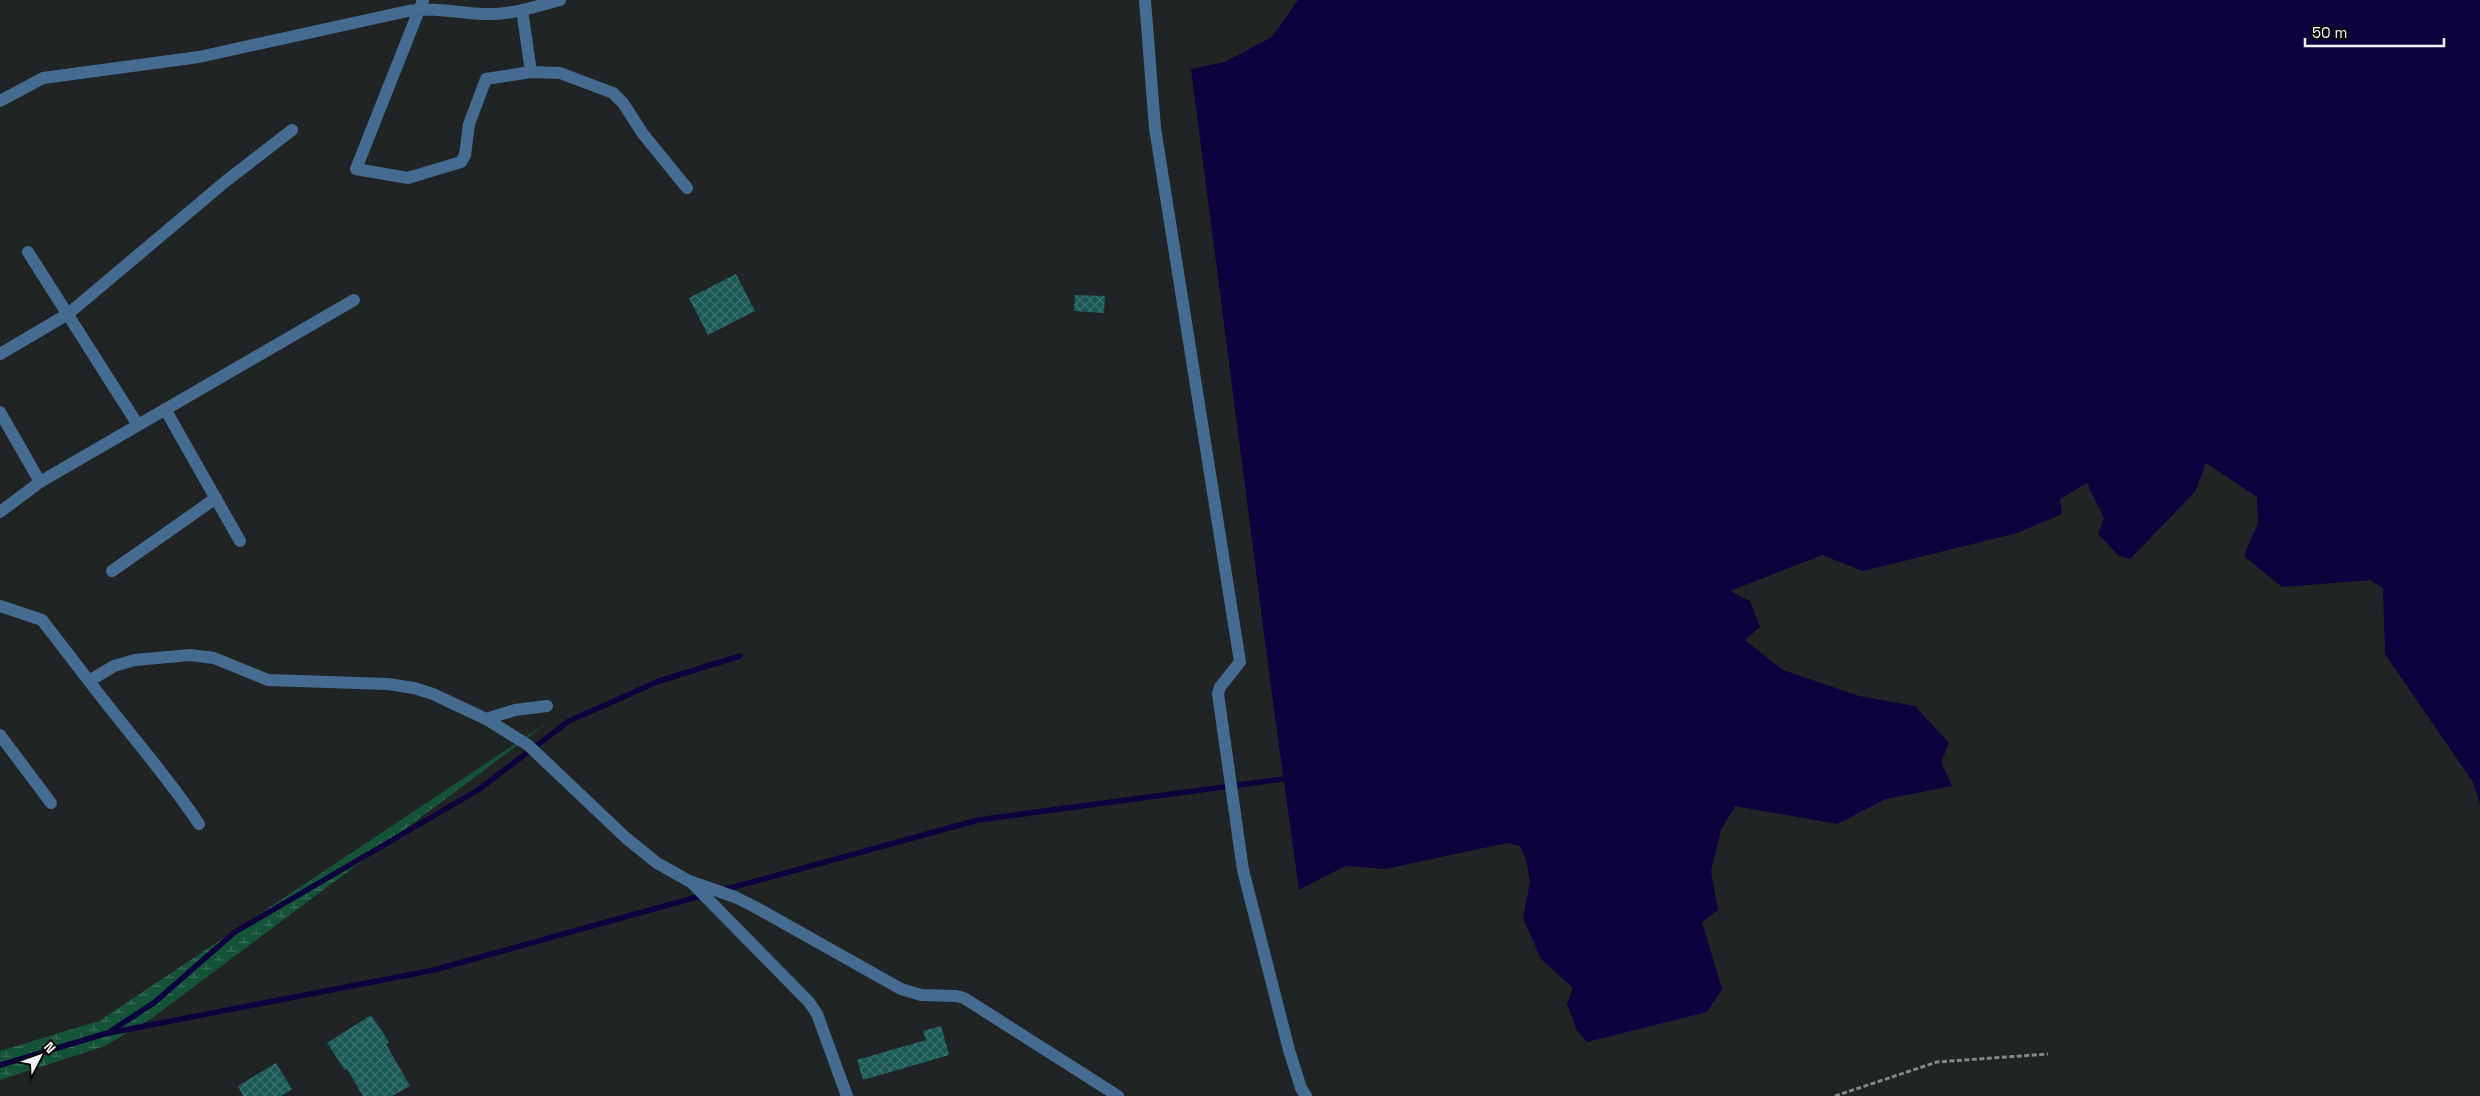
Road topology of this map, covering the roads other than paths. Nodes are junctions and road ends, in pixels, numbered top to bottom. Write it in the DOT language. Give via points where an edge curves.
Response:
graph roads {
  1 [pos="560,0"];
  2 [pos="1144,0"];
  3 [pos="421,5"];
  4 [pos="522,10"];
  5 [pos="531,72"];
  6 [pos="0,101"];
  7 [pos="292,130"];
  8 [pos="687,188"];
  9 [pos="28,252"];
  10 [pos="354,300"];
  11 [pos="68,314"];
  12 [pos="0,354"];
  13 [pos="165,409"];
  14 [pos="0,412"];
  15 [pos="138,425"];
  16 [pos="40,482"];
  17 [pos="216,498"];
  18 [pos="0,512"];
  19 [pos="240,541"];
  20 [pos="112,571"];
  21 [pos="0,606"];
  22 [pos="89,680"];
  23 [pos="547,706"];
  24 [pos="486,719"];
  25 [pos="0,734"];
  26 [pos="51,803"];
  27 [pos="199,824"];
  28 [pos="689,881"];
  29 [pos="847,1096"];
  30 [pos="1118,1096"];
  31 [pos="1306,1096"];
  1 -- 4 [label="street"];
  2 -- 31 [label="street" via="1155,128 1240,662 1218,694 1243,870 1288,1050"];
  3 -- 4 [label="street" via="485,14"];
  3 -- 5 [label="street" via="356,169 408,178 461,162 469,124 486,79"];
  3 -- 6 [label="street" via="199,56 43,78"];
  4 -- 5 [label="street"];
  5 -- 8 [label="street" via="560,73 612,93"];
  7 -- 11 [label="street"];
  9 -- 11 [label="street"];
  10 -- 13 [label="street"];
  11 -- 12 [label="street"];
  11 -- 15 [label="street"];
  13 -- 15 [label="street"];
  13 -- 17 [label="street"];
  14 -- 16 [label="street"];
  15 -- 16 [label="street"];
  16 -- 18 [label="street"];
  17 -- 19 [label="street"];
  17 -- 20 [label="street"];
  21 -- 22 [label="street" via="42,620"];
  22 -- 24 [label="street" via="114,666 135,660 200,656 214,658 268,680 388,684 414,688"];
  22 -- 27 [label="street" via="177,790"];
  23 -- 24 [label="street" via="515,710"];
  24 -- 28 [label="street" via="528,745 644,853"];
  25 -- 26 [label="street"];
  28 -- 29 [label="street" via="809,1002 817,1014"];
  28 -- 30 [label="street" via="755,907 901,988 921,994 964,998"];
}
